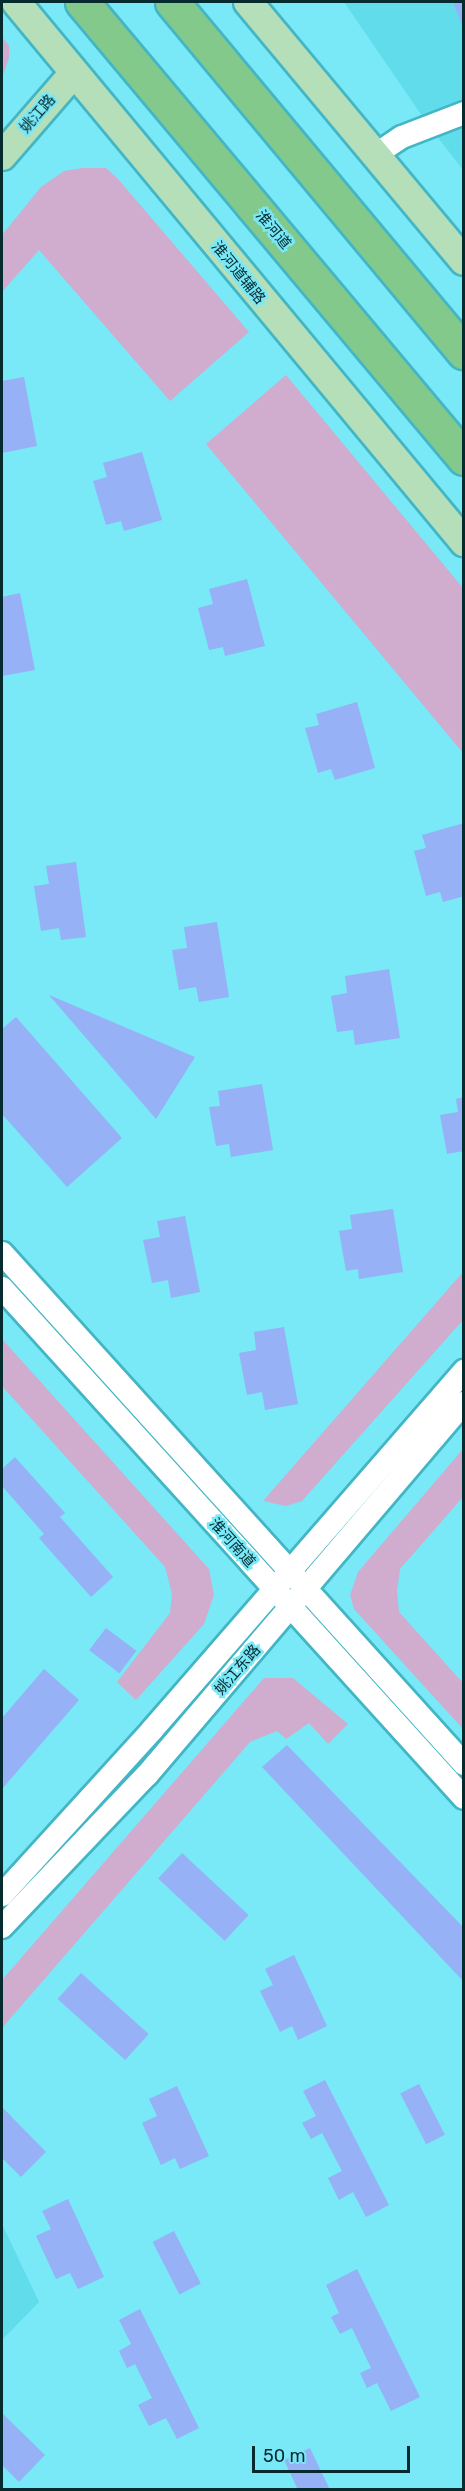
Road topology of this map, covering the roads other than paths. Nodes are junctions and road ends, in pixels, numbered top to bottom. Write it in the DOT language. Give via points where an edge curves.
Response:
graph roads {
  1 [pos="16,2"];
  2 [pos="82,2"];
  3 [pos="172,2"];
  4 [pos="248,2"];
  5 [pos="74,73"];
  6 [pos="464,112"];
  7 [pos="375,155"];
  8 [pos="2,156"];
  9 [pos="464,261"];
  10 [pos="464,352"];
  11 [pos="464,458"];
  12 [pos="464,542"];
  13 [pos="2,1253"];
  14 [pos="2,1288"];
  15 [pos="464,1371"];
  16 [pos="464,1403"];
  17 [pos="290,1572"];
  18 [pos="274,1590"];
  19 [pos="306,1590"];
  20 [pos="291,1609"];
  21 [pos="464,1764"];
  22 [pos="464,1798"];
  23 [pos="2,1895"];
  24 [pos="2,1927"];
  1 -- 5 [label="main road, 淮河道辅路"];
  2 -- 11 [label="highway, 淮河道"];
  3 -- 10 [label="highway"];
  4 -- 7 [label="main road"];
  5 -- 8 [label="main road, 姚江路"];
  5 -- 12 [label="main road, 淮河道辅路"];
  6 -- 7 [label="street" via="402,137"];
  7 -- 9 [label="main road"];
  13 -- 17 [label="street, 淮河南道"];
  14 -- 18 [label="street, 淮河南道"];
  15 -- 17 [label="street, 姚江东路"];
  16 -- 19 [label="street, 姚江东路"];
  17 -- 18 [label="street, 姚江东路"];
  17 -- 19 [label="street, 淮河南道"];
  18 -- 20 [label="street, 淮河南道"];
  18 -- 23 [label="street, 姚江东路"];
  19 -- 20 [label="street, 姚江东路"];
  19 -- 21 [label="street, 淮河南道"];
  20 -- 22 [label="street, 淮河南道"];
  20 -- 24 [label="street, 姚江东路" via="147,1775"];
}
